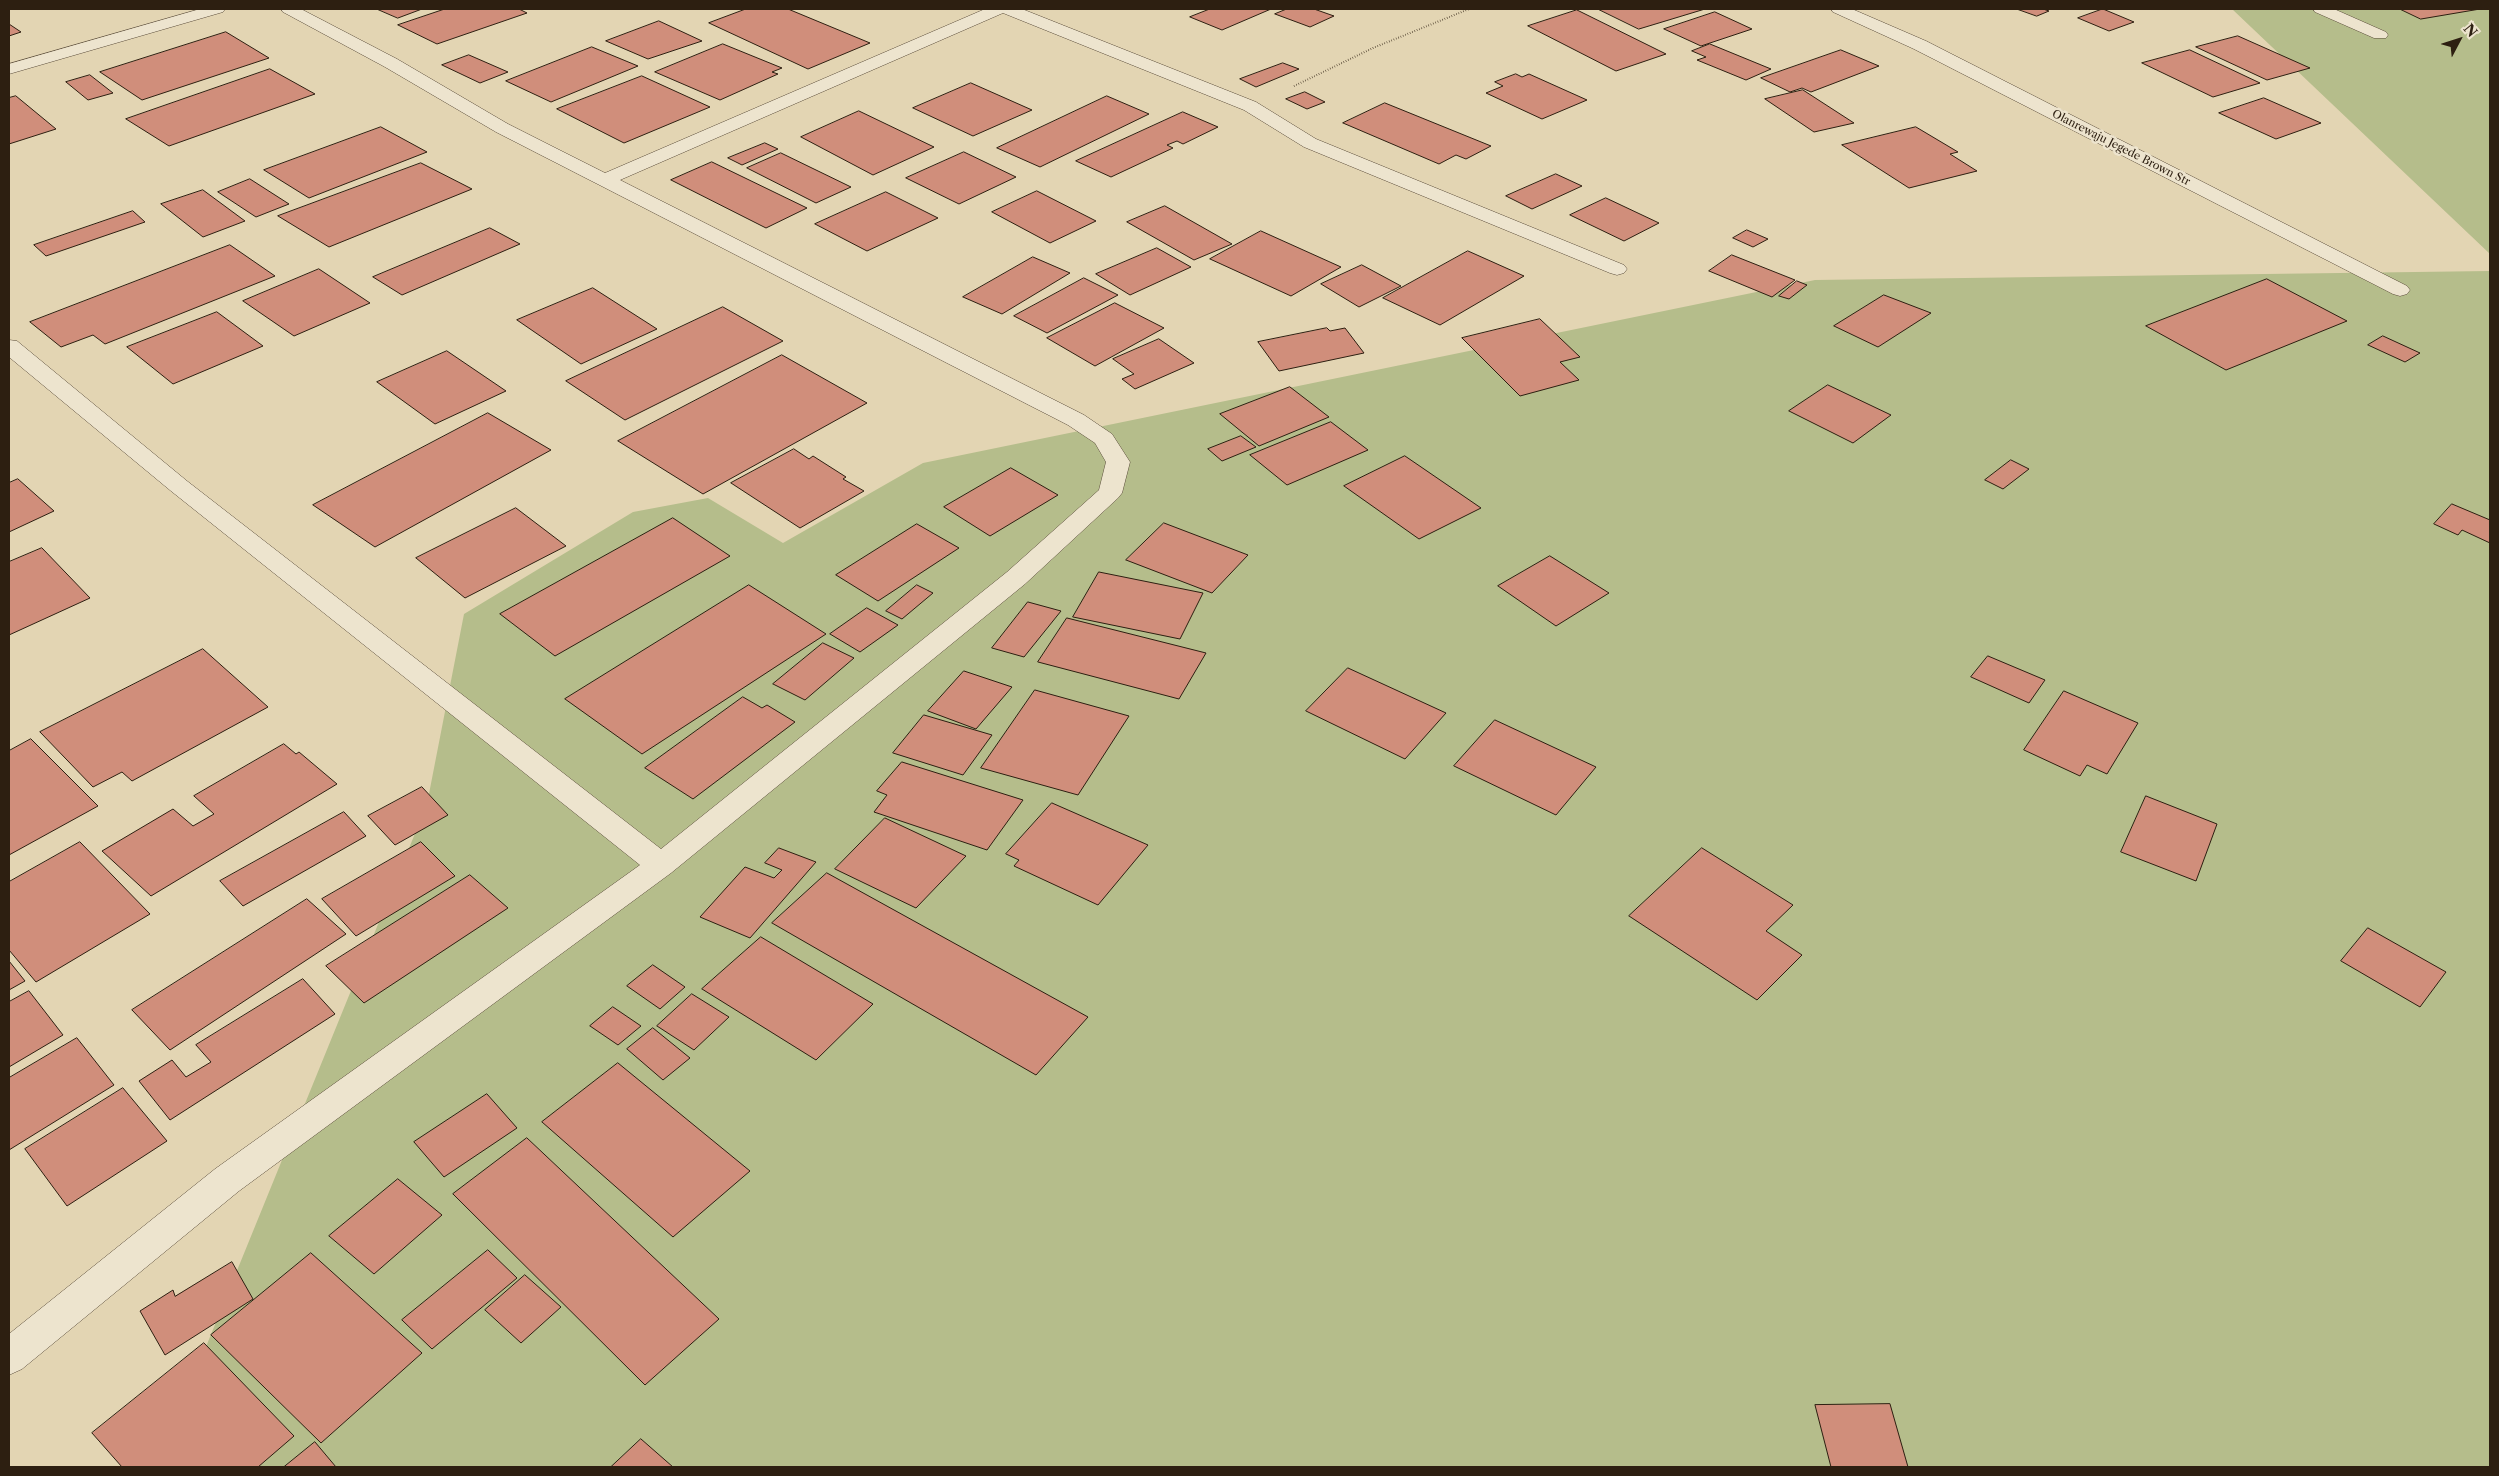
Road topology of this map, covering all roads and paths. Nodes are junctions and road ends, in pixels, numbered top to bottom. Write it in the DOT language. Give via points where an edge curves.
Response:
graph roads {
  1 [pos="217,9"];
  2 [pos="290,9"];
  3 [pos="998,9"];
  4 [pos="1008,9"];
  5 [pos="1469,9"];
  6 [pos="1839,9"];
  7 [pos="2321,9"];
  8 [pos="2380,35"];
  9 [pos="9,69"];
  10 [pos="1250,106"];
  11 [pos="605,180"];
  12 [pos="1617,269"];
  13 [pos="2400,290"];
  14 [pos="9,346"];
  15 [pos="660,865"];
  16 [pos="9,1357"];
  1 -- 9 [label="street"];
  2 -- 11 [label="street" via="502,128"];
  3 -- 11 [label="street"];
  4 -- 10 [label="street"];
  5 -- 10 [label="path" via="1373,48"];
  6 -- 13 [label="street, Olanrewaju Jegede Brown Str" via="1929,50"];
  7 -- 8 [label="street"];
  10 -- 12 [label="street" via="1310,143"];
  11 -- 15 [label="street" via="1076,420 1104,439 1118,462 1110,492 1016,578"];
  14 -- 15 [label="street" via="180,486"];
  15 -- 16 [label="street" via="227,1180"];
}
